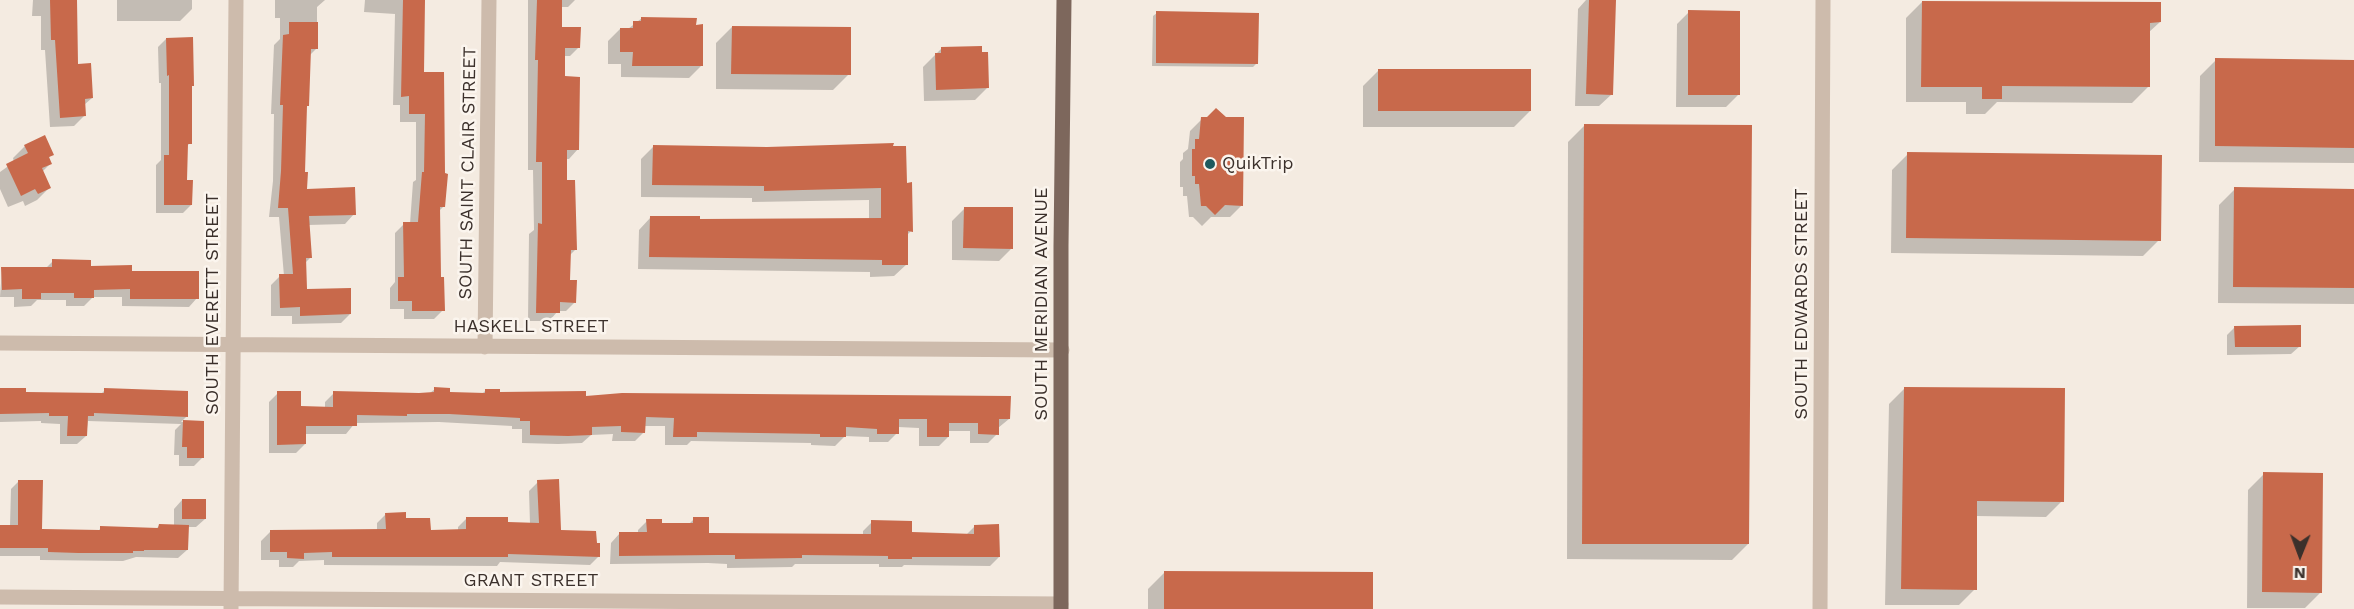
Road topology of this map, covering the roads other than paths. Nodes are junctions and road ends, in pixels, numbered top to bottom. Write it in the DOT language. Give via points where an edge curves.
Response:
graph roads {
  1 [pos="236,0"];
  2 [pos="489,0"];
  3 [pos="1064,0"];
  4 [pos="1823,0"];
  5 [pos="0,343"];
  6 [pos="232,345"];
  7 [pos="485,347"];
  8 [pos="1062,350"];
  9 [pos="1,601"];
  10 [pos="231,604"];
  11 [pos="1061,607"];
  12 [pos="1820,609"];
  1 -- 6 [label="street, SOUTH EVERETT STREET"];
  2 -- 7 [label="street, SOUTH SAINT CLAIR STREET"];
  3 -- 8 [label="main road, SOUTH MERIDIAN AVENUE"];
  4 -- 12 [label="street, SOUTH EDWARDS STREET"];
  5 -- 6 [label="street, HASKELL STREET"];
  6 -- 7 [label="street, HASKELL STREET"];
  6 -- 10 [label="street, SOUTH EVERETT STREET"];
  7 -- 8 [label="street, HASKELL STREET"];
  8 -- 11 [label="main road, SOUTH MERIDIAN AVENUE"];
  9 -- 10 [label="street, GRANT STREET"];
  10 -- 11 [label="street, GRANT STREET"];
}
